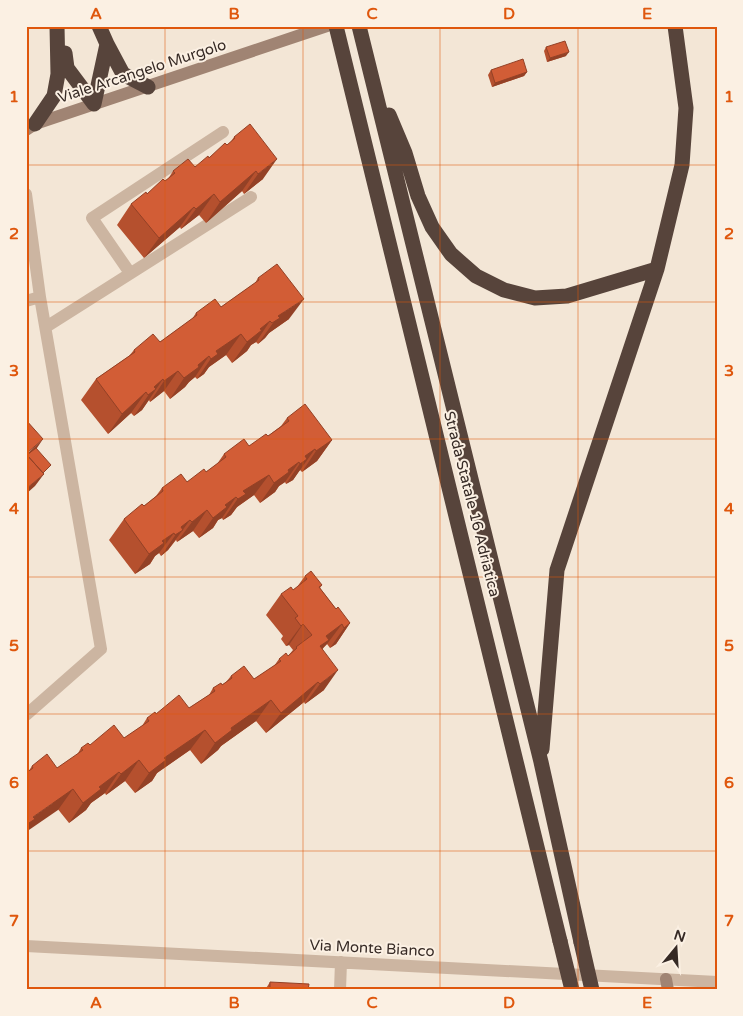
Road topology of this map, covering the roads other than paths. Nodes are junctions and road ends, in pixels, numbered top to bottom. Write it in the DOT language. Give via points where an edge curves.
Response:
graph roads {
  1 [pos="57,26"];
  2 [pos="62,26"];
  3 [pos="99,26"];
  4 [pos="327,26"];
  5 [pos="336,26"];
  6 [pos="359,26"];
  7 [pos="675,26"];
  8 [pos="107,44"];
  9 [pos="369,68"];
  10 [pos="148,87"];
  11 [pos="94,104"];
  12 [pos="31,127"];
  13 [pos="224,132"];
  14 [pos="26,194"];
  15 [pos="251,197"];
  16 [pos="657,268"];
  17 [pos="130,273"];
  18 [pos="40,297"];
  19 [pos="26,301"];
  20 [pos="46,327"];
  21 [pos="26,715"];
  22 [pos="541,762"];
  23 [pos="26,946"];
  24 [pos="341,962"];
  25 [pos="717,982"];
  26 [pos="667,984"];
  27 [pos="340,990"];
  28 [pos="572,990"];
  29 [pos="592,990"];
  1 -- 12 [label="highway" via="58,74 54,96"];
  2 -- 11 [label="highway" via="67,68"];
  3 -- 8 [label="highway"];
  4 -- 10 [label="main road, Viale Arcangelo Murgolo"];
  5 -- 28 [label="highway, Strada Statale 16 Adriatica, bridge"];
  6 -- 9 [label="highway, Strada Statale 16 Adriatica"];
  7 -- 16 [label="highway" via="686,108 682,165"];
  8 -- 10 [label="highway" via="123,74"];
  8 -- 11 [label="highway"];
  9 -- 16 [label="highway" via="432,227 451,254 476,276 504,290 535,298 566,296"];
  9 -- 22 [label="highway, Strada Statale 16 Adriatica"];
  10 -- 11 [label="main road, Viale Arcangelo Murgolo"];
  11 -- 12 [label="main road, Viale Arcangelo Murgolo"];
  13 -- 17 [label="street" via="92,218"];
  14 -- 18 [label="street"];
  15 -- 17 [label="street"];
  16 -- 22 [label="highway" via="557,570"];
  17 -- 20 [label="street"];
  18 -- 19 [label="street"];
  18 -- 20 [label="street"];
  20 -- 21 [label="street" via="101,649"];
  22 -- 29 [label="highway, Strada Statale 16 Adriatica, bridge"];
  23 -- 24 [label="street, Via Monte Bianco"];
  24 -- 26 [label="street, Via Monte Bianco"];
  24 -- 27 [label="street"];
  25 -- 26 [label="street, Via Monte Bianco"];
}
